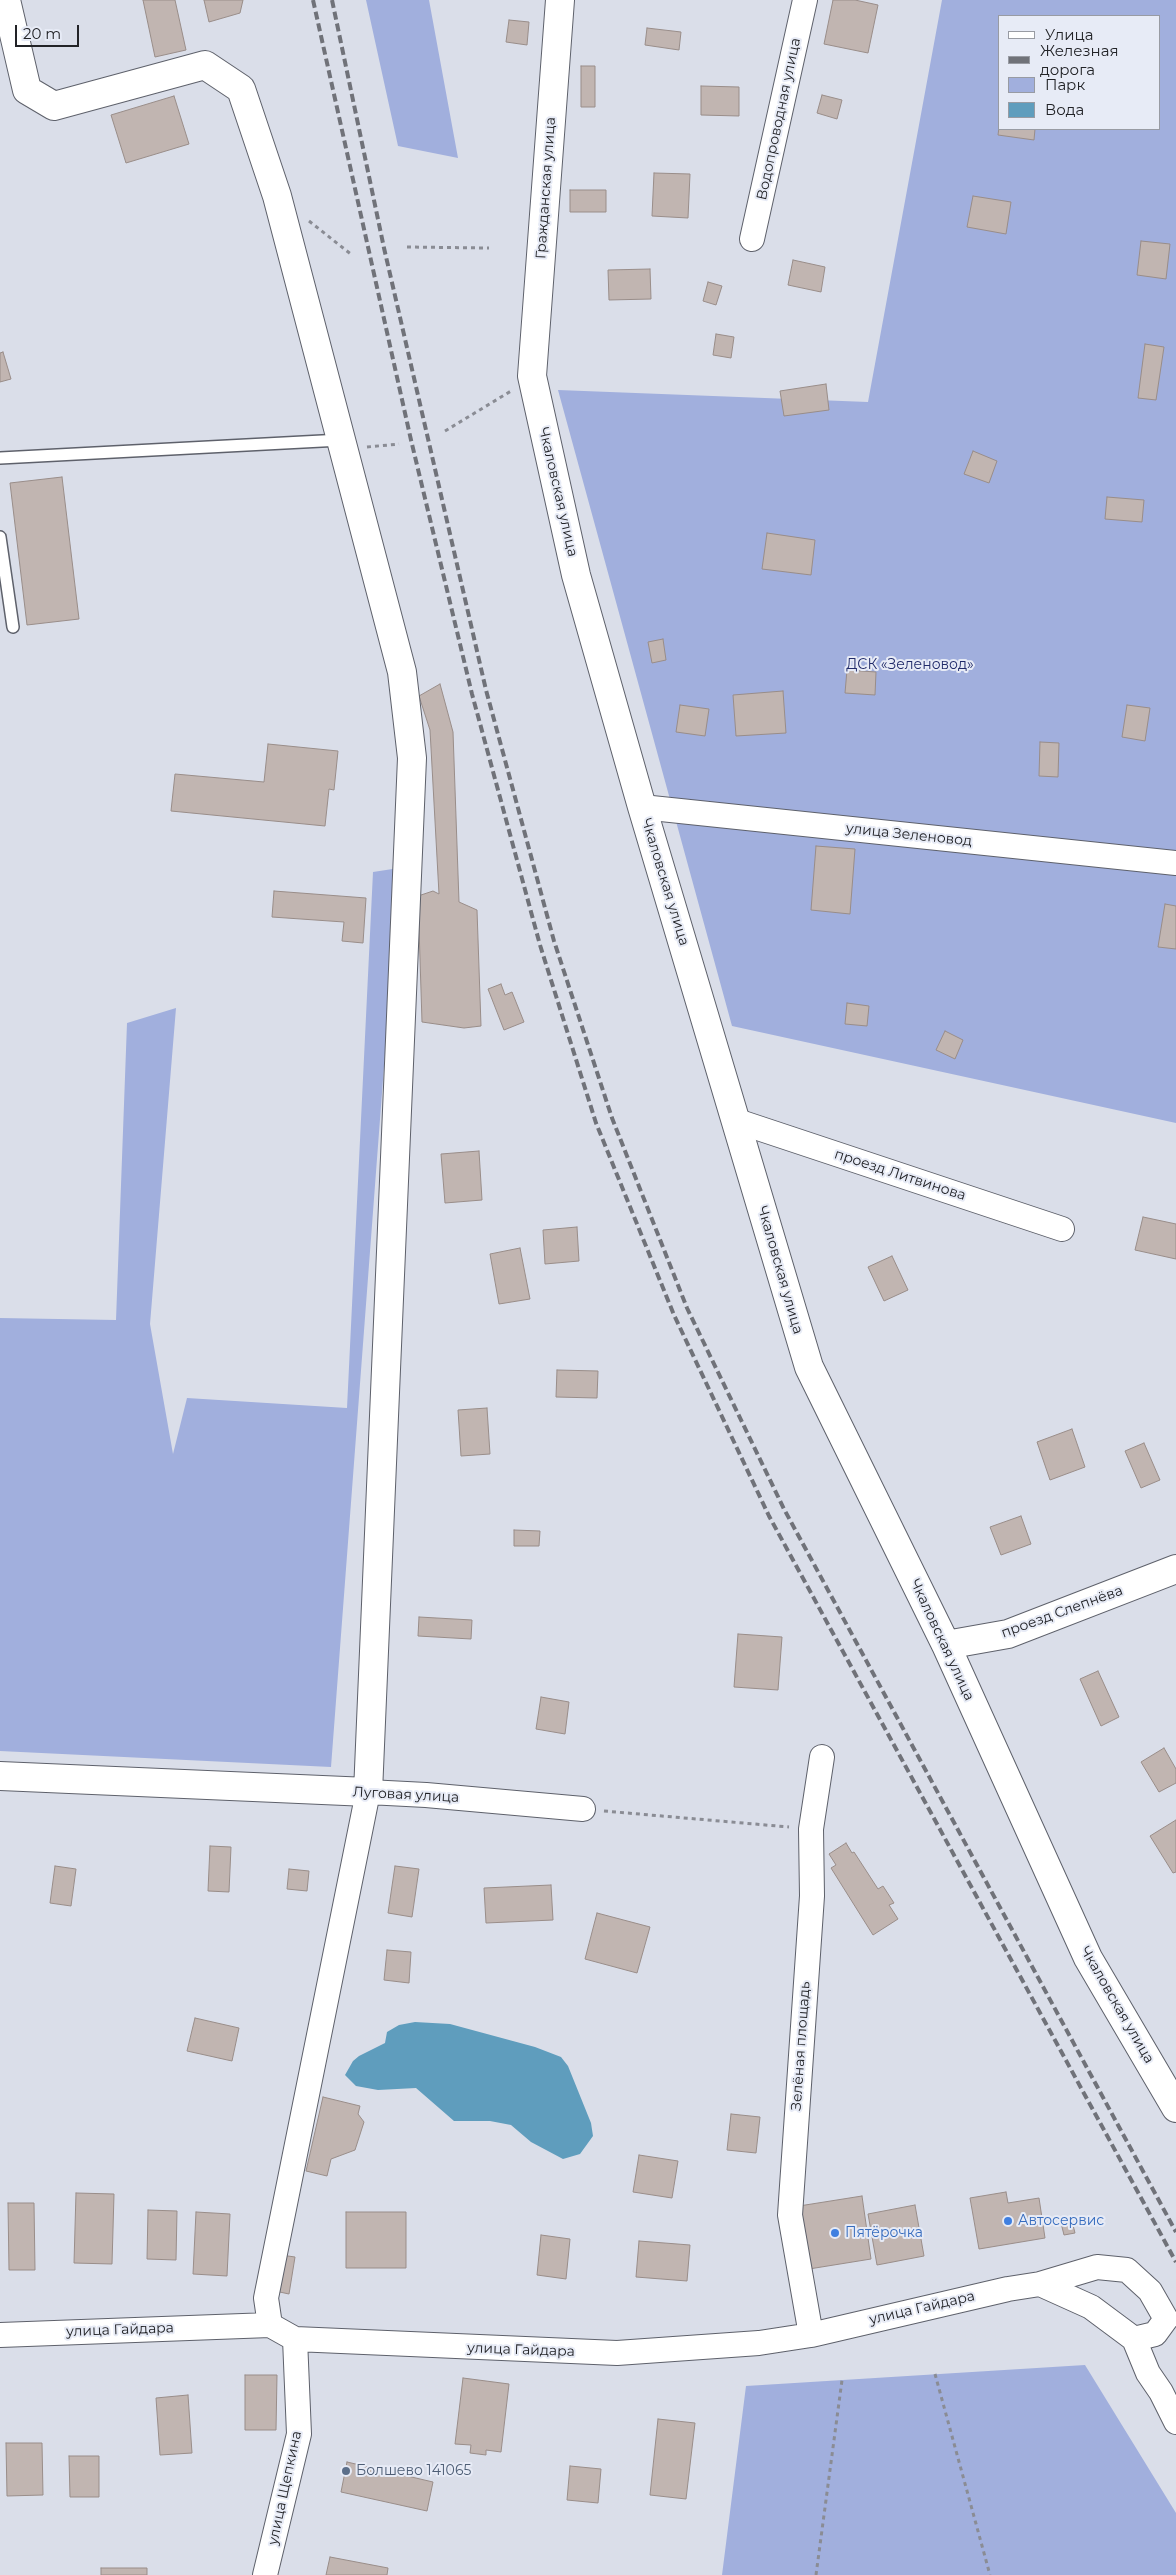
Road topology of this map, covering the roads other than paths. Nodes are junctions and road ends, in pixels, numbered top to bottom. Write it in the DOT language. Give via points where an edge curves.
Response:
graph roads {
  1 [pos="6,0"];
  2 [pos="560,0"];
  3 [pos="805,0"];
  4 [pos="752,239"];
  5 [pos="532,376"];
  6 [pos="343,445"];
  7 [pos="0,458"];
  8 [pos="0,537"];
  9 [pos="13,627"];
  10 [pos="642,807"];
  11 [pos="1176,863"];
  12 [pos="737,1121"];
  13 [pos="1062,1229"];
  14 [pos="1176,1569"];
  15 [pos="946,1645"];
  16 [pos="822,1756"];
  17 [pos="0,1776"];
  18 [pos="368,1792"];
  19 [pos="583,1809"];
  20 [pos="1176,2108"];
  21 [pos="1040,2284"];
  22 [pos="270,2325"];
  23 [pos="0,2334"];
  24 [pos="812,2335"];
  25 [pos="1134,2339"];
  26 [pos="295,2340"];
  27 [pos="1176,2422"];
  28 [pos="265,2575"];
  1 -- 6 [label="street" via="27,90 54,106 205,65 241,89 277,196"];
  2 -- 5 [label="street, Гражданская улица"];
  3 -- 4 [label="street, Водопроводная улица"];
  5 -- 10 [label="street, Чкаловская улица" via="576,575"];
  6 -- 7 [label="lane"];
  6 -- 18 [label="street" via="402,672 412,758"];
  8 -- 9 [label="lane"];
  10 -- 11 [label="street, улица Зеленовод"];
  10 -- 12 [label="street, Чкаловская улица"];
  12 -- 13 [label="street, проезд Литвинова"];
  12 -- 15 [label="street, Чкаловская улица" via="809,1367"];
  14 -- 15 [label="street, проезд Слепнёва" via="1008,1634"];
  15 -- 20 [label="street, Чкаловская улица" via="1088,1958"];
  16 -- 24 [label="street, Зелёная площадь" via="811,1829 812,1896 790,2215"];
  17 -- 18 [label="street, Луговая улица"];
  18 -- 19 [label="street, Луговая улица"];
  18 -- 22 [label="street" via="267,2292"];
  21 -- 24 [label="street, улица Гайдара" via="990,2292"];
  21 -- 25 [label="street" via="1090,2306"];
  21 -- 25 [label="street, улица Гайдара" via="1097,2267 1127,2270 1150,2291 1166,2319 1155,2334"];
  22 -- 23 [label="street, улица Гайдара"];
  22 -- 26 [label="street, улица Гайдара"];
  24 -- 26 [label="street, улица Гайдара" via="759,2343 617,2353"];
  25 -- 27 [label="street" via="1148,2373"];
  26 -- 28 [label="street, улица Щепкина" via="299,2434"];
}
